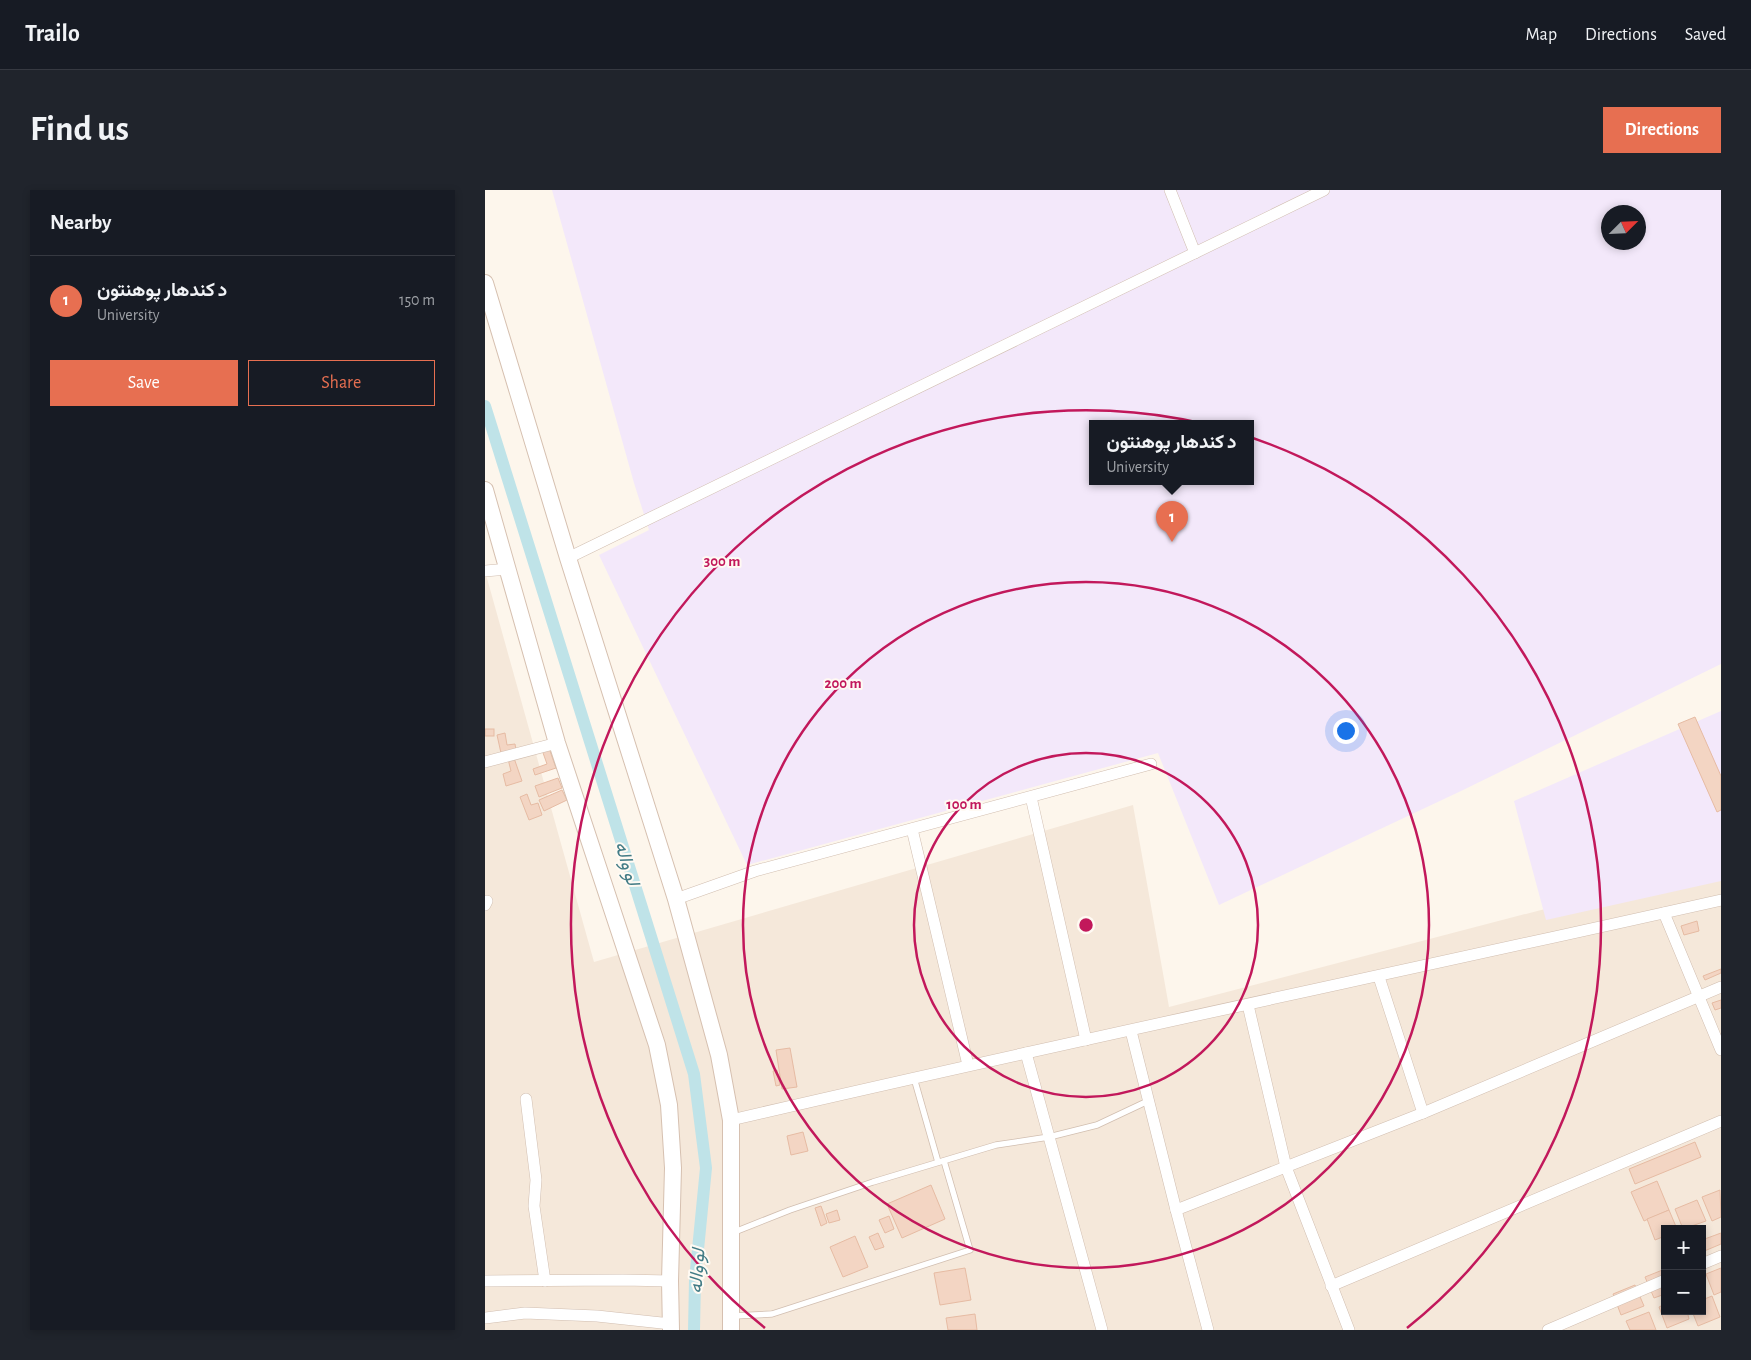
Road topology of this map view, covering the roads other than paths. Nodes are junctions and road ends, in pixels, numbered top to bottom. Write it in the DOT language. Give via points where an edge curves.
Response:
graph roads {
  1 [pos="1170,190"];
  2 [pos="1324,190"];
  3 [pos="1195,253"];
  4 [pos="485,283"];
  5 [pos="485,490"];
  6 [pos="490,522"];
  7 [pos="568,558"];
  8 [pos="508,569"];
  9 [pos="485,571"];
  10 [pos="557,743"];
  11 [pos="485,762"];
  12 [pos="1151,764"];
  13 [pos="1031,797"];
  14 [pos="913,829"];
  15 [pos="676,899"];
  16 [pos="1721,900"];
  17 [pos="1664,913"];
  18 [pos="1379,976"];
  19 [pos="1721,987"];
  20 [pos="1699,997"];
  21 [pos="1248,1005"];
  22 [pos="1131,1031"];
  23 [pos="1086,1040"];
  24 [pos="1721,1050"];
  25 [pos="1026,1053"];
  26 [pos="968,1065"];
  27 [pos="914,1078"];
  28 [pos="526,1099"];
  29 [pos="1148,1101"];
  30 [pos="1423,1113"];
  31 [pos="731,1120"];
  32 [pos="1721,1121"];
  33 [pos="1049,1137"];
  34 [pos="941,1161"];
  35 [pos="1286,1167"];
  36 [pos="1176,1210"];
  37 [pos="731,1233"];
  38 [pos="1721,1256"];
  39 [pos="1706,1262"];
  40 [pos="485,1281"];
  41 [pos="669,1281"];
  42 [pos="545,1282"];
  43 [pos="1661,1282"];
  44 [pos="1331,1286"];
  45 [pos="485,1318"];
  46 [pos="731,1323"];
  47 [pos="671,1327"];
  48 [pos="1102,1330"];
  49 [pos="1208,1330"];
  50 [pos="1349,1330"];
  51 [pos="1548,1330"];
  1 -- 3 [label="street"];
  2 -- 3 [label="street"];
  3 -- 7 [label="street"];
  4 -- 7 [label="street"];
  5 -- 6 [label="street"];
  6 -- 8 [label="street"];
  7 -- 15 [label="street"];
  8 -- 9 [label="street"];
  8 -- 10 [label="street"];
  10 -- 11 [label="street"];
  10 -- 41 [label="street" via="657,1045 669,1105 673,1168"];
  12 -- 13 [label="street"];
  13 -- 14 [label="street"];
  13 -- 23 [label="street"];
  14 -- 15 [label="street" via="755,872"];
  14 -- 26 [label="street"];
  15 -- 31 [label="street" via="719,1055"];
  16 -- 17 [label="street"];
  17 -- 18 [label="street"];
  17 -- 20 [label="street"];
  18 -- 21 [label="street"];
  18 -- 30 [label="street"];
  19 -- 20 [label="street"];
  20 -- 24 [label="street"];
  20 -- 30 [label="street"];
  21 -- 22 [label="street"];
  21 -- 35 [label="street"];
  22 -- 23 [label="street"];
  22 -- 29 [label="street"];
  23 -- 25 [label="street"];
  25 -- 26 [label="street"];
  25 -- 33 [label="street"];
  26 -- 27 [label="street"];
  27 -- 31 [label="street"];
  27 -- 34 [label="lane"];
  28 -- 42 [label="street" via="536,1180 534,1206"];
  29 -- 33 [label="lane" via="1097,1125"];
  29 -- 36 [label="street"];
  30 -- 35 [label="street"];
  31 -- 37 [label="street"];
  32 -- 44 [label="street"];
  33 -- 34 [label="lane" via="996,1145"];
  33 -- 48 [label="street"];
  34 -- 37 [label="lane" via="836,1194"];
  34 -- 46 [label="lane" via="969,1250 772,1314"];
  35 -- 36 [label="street"];
  35 -- 44 [label="street"];
  36 -- 49 [label="street"];
  37 -- 46 [label="street"];
  38 -- 39 [label="street"];
  40 -- 42 [label="street"];
  41 -- 42 [label="street"];
  41 -- 47 [label="street"];
  43 -- 51 [label="street"];
  44 -- 50 [label="street"];
  45 -- 47 [label="street" via="525,1313 597,1316"];
}
